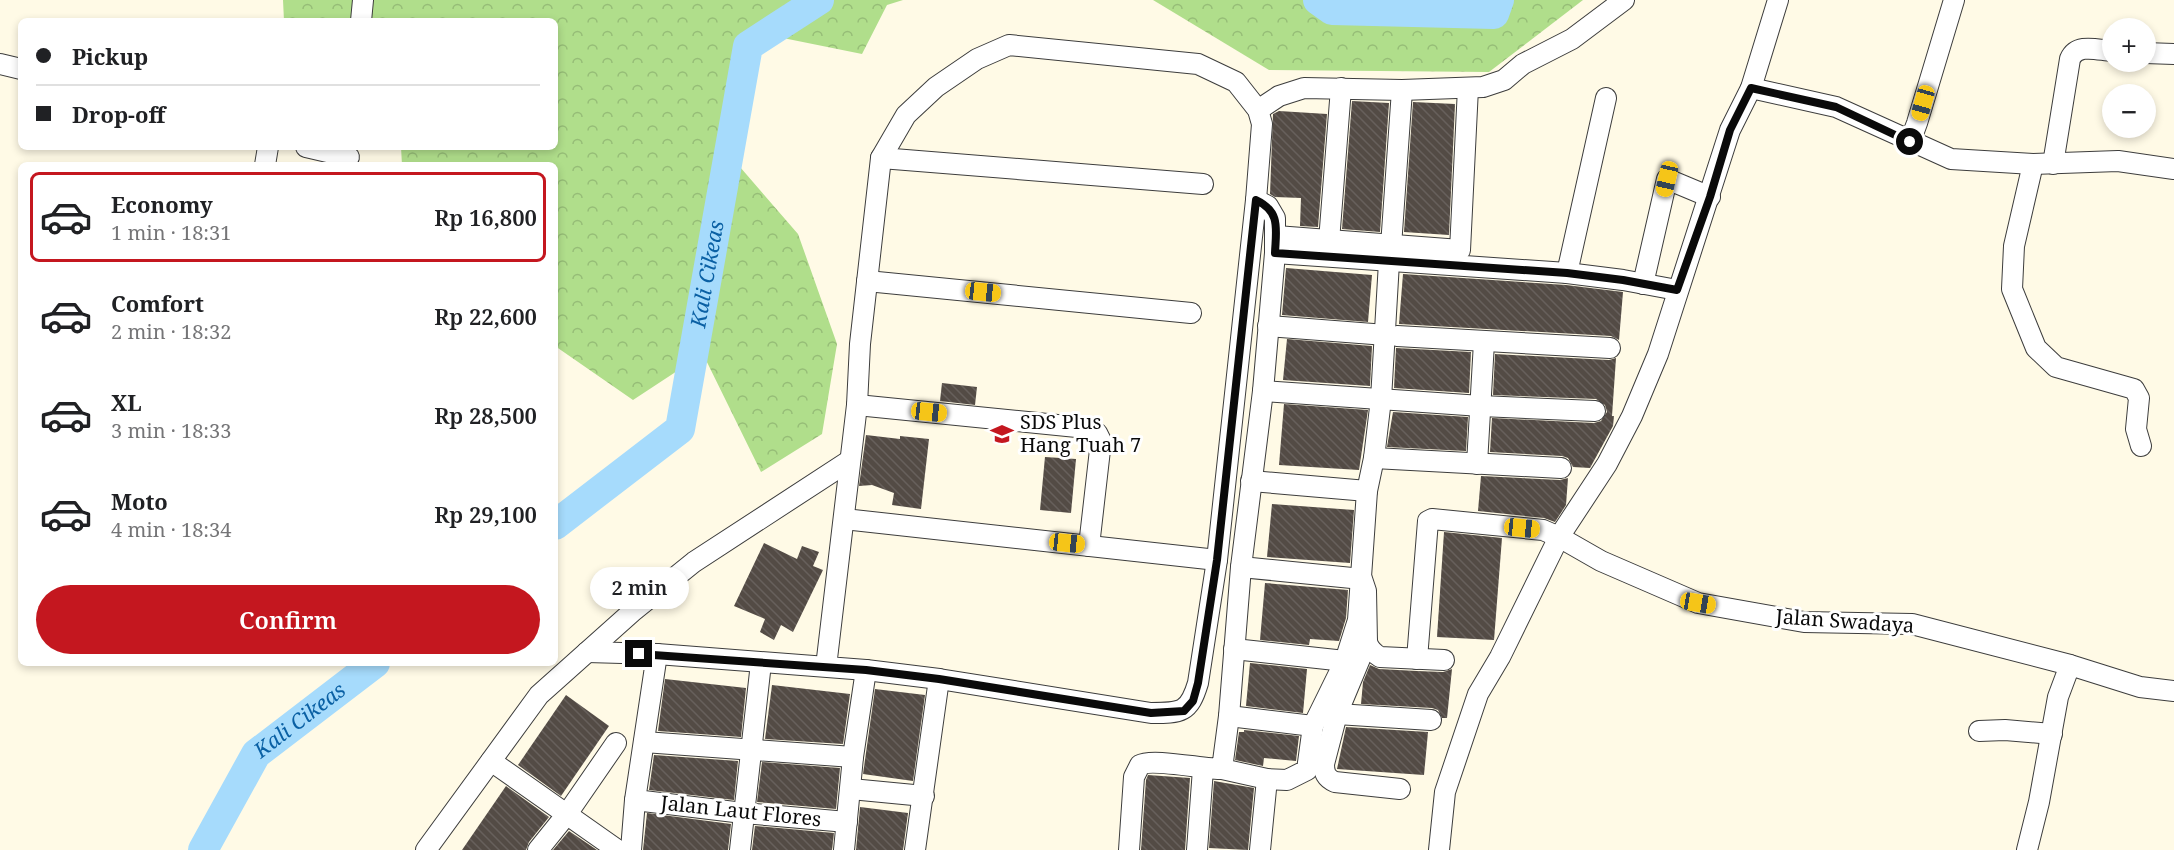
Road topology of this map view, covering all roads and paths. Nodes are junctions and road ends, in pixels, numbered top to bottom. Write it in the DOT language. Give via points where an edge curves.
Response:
graph roads {
  1 [pos="363,0"];
  2 [pos="1624,0"];
  3 [pos="1778,0"];
  4 [pos="1954,0"];
  5 [pos="361,18"];
  6 [pos="2102,50"];
  7 [pos="2156,53"];
  8 [pos="2174,54"];
  9 [pos="0,64"];
  10 [pos="18,68"];
  11 [pos="1341,88"];
  12 [pos="1468,88"];
  13 [pos="1751,88"];
  14 [pos="1402,90"];
  15 [pos="1606,99"];
  16 [pos="1258,110"];
  17 [pos="1910,142"];
  18 [pos="320,150"];
  19 [pos="349,156"];
  20 [pos="881,158"];
  21 [pos="2032,164"];
  22 [pos="2053,164"];
  23 [pos="2174,169"];
  24 [pos="1203,184"];
  25 [pos="1710,197"];
  26 [pos="1256,200"];
  27 [pos="1329,241"];
  28 [pos="1276,245"];
  29 [pos="1390,254"];
  30 [pos="1567,273"];
  31 [pos="867,281"];
  32 [pos="1643,284"];
  33 [pos="1677,290"];
  34 [pos="1191,313"];
  35 [pos="1268,326"];
  36 [pos="1391,336"];
  37 [pos="1484,342"];
  38 [pos="1610,348"];
  39 [pos="1263,391"];
  40 [pos="1381,399"];
  41 [pos="857,405"];
  42 [pos="1481,406"];
  43 [pos="1595,411"];
  44 [pos="2141,446"];
  45 [pos="1374,458"];
  46 [pos="849,461"];
  47 [pos="1477,464"];
  48 [pos="1561,468"];
  49 [pos="1251,481"];
  50 [pos="1367,491"];
  51 [pos="844,519"];
  52 [pos="1559,537"];
  53 [pos="1089,546"];
  54 [pos="1217,560"];
  55 [pos="1240,567"];
  56 [pos="1362,579"];
  57 [pos="1367,642"];
  58 [pos="1234,649"];
  59 [pos="587,652"];
  60 [pos="657,654"];
  61 [pos="1417,659"];
  62 [pos="1444,660"];
  63 [pos="1345,661"];
  64 [pos="761,663"];
  65 [pos="2070,666"];
  66 [pos="826,667"];
  67 [pos="866,670"];
  68 [pos="939,679"];
  69 [pos="2174,691"];
  70 [pos="1337,714"];
  71 [pos="1229,716"];
  72 [pos="1431,720"];
  73 [pos="1313,726"];
  74 [pos="1979,731"];
  75 [pos="2052,734"];
  76 [pos="644,742"];
  77 [pos="616,743"];
  78 [pos="750,748"];
  79 [pos="853,757"];
  80 [pos="491,761"];
  81 [pos="1212,769"];
  82 [pos="1267,778"];
  83 [pos="851,789"];
  84 [pos="1400,789"];
  85 [pos="924,796"];
  86 [pos="635,800"];
  87 [pos="743,813"];
  88 [pos="567,814"];
  89 [pos="847,822"];
  90 [pos="426,850"];
  91 [pos="538,850"];
  92 [pos="621,850"];
  93 [pos="740,850"];
  94 [pos="844,850"];
  95 [pos="915,850"];
  96 [pos="1129,850"];
  97 [pos="1197,850"];
  98 [pos="1260,850"];
  99 [pos="1439,850"];
  100 [pos="2027,850"];
  1 -- 5 [label="street"];
  2 -- 12 [label="street" via="1572,39 1523,64 1504,80"];
  3 -- 13 [label="street"];
  4 -- 17 [label="street"];
  6 -- 22 [label="street" via="2073,52"];
  7 -- 8 [label="street"];
  9 -- 10 [label="street"];
  11 -- 14 [label="street"];
  11 -- 16 [label="street" via="1304,88 1279,96"];
  11 -- 27 [label="street"];
  12 -- 14 [label="street"];
  12 -- 29 [label="street" via="1460,250"];
  13 -- 17 [label="street" via="1836,107"];
  13 -- 25 [label="street" via="1730,130"];
  14 -- 29 [label="street"];
  15 -- 30 [label="street"];
  16 -- 20 [label="street" via="1236,82 1198,64 1009,45 977,59 936,87 906,116"];
  16 -- 26 [label="street" via="1262,124"];
  17 -- 21 [label="street" via="1952,159"];
  18 -- 19 [label="street"];
  20 -- 24 [label="street"];
  20 -- 31 [label="street"];
  21 -- 22 [label="street"];
  21 -- 44 [label="street" via="2014,246 2012,289 2036,348 2056,367 2134,389 2139,398 2136,429"];
  22 -- 23 [label="street" via="2118,161"];
  25 -- 32 [label="street" via="1667,179"];
  25 -- 33 [label="street"];
  26 -- 28 [label="street" via="1268,206 1275,218"];
  26 -- 54 [label="street"];
  27 -- 28 [label="street"];
  27 -- 29 [label="street"];
  28 -- 29 [label="street"];
  28 -- 35 [label="street"];
  29 -- 30 [label="street"];
  29 -- 36 [label="street"];
  30 -- 32 [label="street"];
  31 -- 34 [label="street"];
  31 -- 41 [label="street"];
  32 -- 33 [label="street"];
  33 -- 52 [label="street" via="1658,354 1632,416 1607,464"];
  35 -- 36 [label="street"];
  35 -- 39 [label="street"];
  36 -- 37 [label="street"];
  36 -- 40 [label="street"];
  37 -- 38 [label="street"];
  37 -- 42 [label="street"];
  39 -- 40 [label="street"];
  39 -- 49 [label="street"];
  40 -- 42 [label="street"];
  40 -- 45 [label="street"];
  41 -- 46 [label="street"];
  41 -- 53 [label="street" via="1087,428 1098,433 1101,441"];
  42 -- 43 [label="street"];
  42 -- 47 [label="street"];
  45 -- 47 [label="street"];
  45 -- 50 [label="street"];
  46 -- 51 [label="street"];
  46 -- 59 [label="street" via="694,562"];
  47 -- 48 [label="street"];
  49 -- 50 [label="street"];
  49 -- 55 [label="street"];
  50 -- 56 [label="street"];
  51 -- 53 [label="street"];
  51 -- 66 [label="street"];
  52 -- 61 [label="street, Jalan Swadaya" via="1543,530 1428,521"];
  52 -- 65 [label="street, Jalan Swadaya" via="1601,561 1698,603 1804,622 1912,624"];
  52 -- 99 [label="street" via="1478,694 1445,792"];
  53 -- 54 [label="street"];
  54 -- 68 [label="street" via="1198,683 1193,701 1184,711 1151,713"];
  55 -- 56 [label="street"];
  55 -- 58 [label="street"];
  56 -- 57 [label="street" via="1366,591"];
  56 -- 63 [label="street" via="1358,620"];
  57 -- 61 [label="street" via="1380,657"];
  57 -- 70 [label="street"];
  58 -- 63 [label="street"];
  58 -- 71 [label="street"];
  59 -- 60 [label="street"];
  59 -- 80 [label="street" via="538,695"];
  60 -- 64 [label="street"];
  60 -- 76 [label="street"];
  61 -- 62 [label="street"];
  63 -- 73 [label="street"];
  64 -- 66 [label="street"];
  64 -- 78 [label="street"];
  65 -- 69 [label="street, Jalan Swadaya" via="2140,687"];
  65 -- 75 [label="street" via="2058,697"];
  66 -- 67 [label="street"];
  67 -- 68 [label="street"];
  67 -- 79 [label="street"];
  68 -- 85 [label="street"];
  70 -- 72 [label="street"];
  70 -- 84 [label="street" via="1324,764 1326,775 1335,782"];
  71 -- 73 [label="street"];
  71 -- 81 [label="street"];
  73 -- 82 [label="street" via="1307,770 1287,780"];
  74 -- 75 [label="street"];
  75 -- 100 [label="street"];
  76 -- 78 [label="street"];
  76 -- 86 [label="street"];
  77 -- 88 [label="street"];
  78 -- 79 [label="street"];
  78 -- 87 [label="street"];
  79 -- 83 [label="street"];
  80 -- 88 [label="street"];
  80 -- 90 [label="street"];
  81 -- 82 [label="street"];
  81 -- 96 [label="street" via="1152,761 1140,765 1134,777"];
  81 -- 97 [label="street"];
  82 -- 98 [label="street"];
  83 -- 85 [label="street"];
  83 -- 89 [label="street"];
  85 -- 95 [label="street"];
  86 -- 87 [label="street, Jalan Laut Flores"];
  86 -- 92 [label="street" via="634,824"];
  87 -- 89 [label="street, Jalan Laut Flores"];
  87 -- 93 [label="street"];
  88 -- 91 [label="street"];
  88 -- 92 [label="street"];
  89 -- 94 [label="street"];
}
